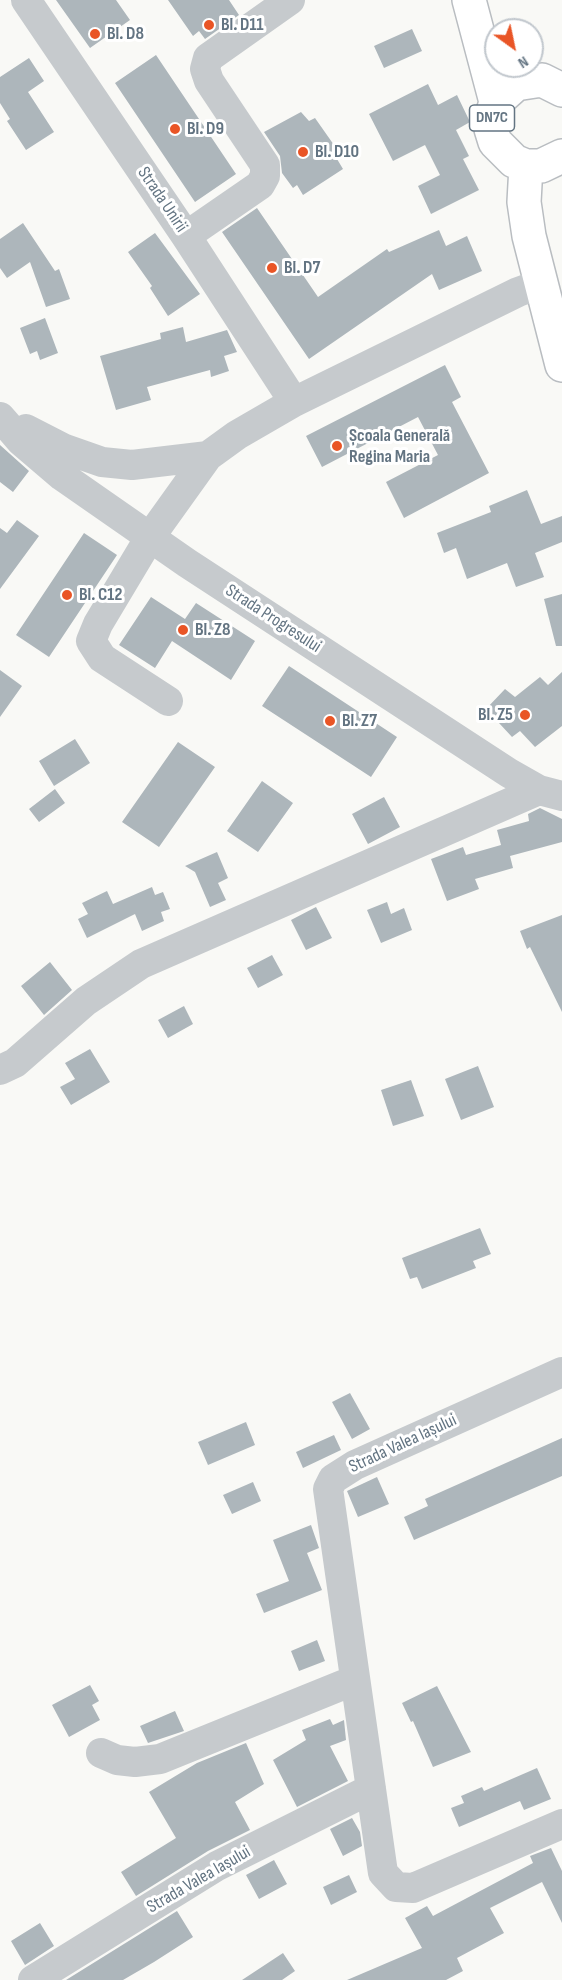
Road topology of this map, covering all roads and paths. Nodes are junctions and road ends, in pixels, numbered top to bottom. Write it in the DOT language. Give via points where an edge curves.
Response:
graph roads {
  1 [pos="26,0"];
  2 [pos="290,0"];
  3 [pos="469,0"];
  4 [pos="480,0"];
  5 [pos="494,18"];
  6 [pos="545,79"];
  7 [pos="496,102"];
  8 [pos="562,156"];
  9 [pos="526,166"];
  10 [pos="186,236"];
  11 [pos="540,284"];
  12 [pos="562,365"];
  13 [pos="294,402"];
  14 [pos="0,416"];
  15 [pos="208,456"];
  16 [pos="150,537"];
  17 [pos="168,701"];
  18 [pos="550,793"];
  19 [pos="0,1070"];
  20 [pos="562,1372"];
  21 [pos="355,1680"];
  22 [pos="101,1753"];
  23 [pos="371,1789"];
  24 [pos="562,1824"];
  25 [pos="33,1980"];
  1 -- 10 [label="street, Strada Unirii"];
  2 -- 10 [label="street" via="208,58 208,81 265,165 265,176 260,185"];
  3 -- 7 [label="main road, DN7C"];
  4 -- 5 [label="main road"];
  6 -- 7 [label="main road, DN7C" via="516,84"];
  7 -- 9 [label="main road, DN7C" via="492,115 495,141 514,161"];
  8 -- 9 [label="main road" via="541,166"];
  9 -- 11 [label="main road" via="524,202"];
  10 -- 13 [label="street, Strada Unirii"];
  11 -- 12 [label="main road"];
  11 -- 13 [label="street"];
  13 -- 15 [label="street"];
  14 -- 15 [label="street" via="65,450 102,462 132,465"];
  14 -- 16 [label="street, Strada Progresului" via="21,441 62,476"];
  15 -- 16 [label="street"];
  16 -- 17 [label="street" via="91,641 102,657"];
  16 -- 18 [label="street, Strada Progresului" via="425,719"];
  18 -- 19 [label="street" via="141,964 86,1000 15,1063"];
  20 -- 21 [label="street, Strada Valea Iașului" via="355,1465 333,1479 328,1497"];
  21 -- 22 [label="street" via="160,1759 135,1762"];
  21 -- 23 [label="street, Strada Valea Iașului"];
  23 -- 24 [label="street, Strada Valea Iașului" via="383,1873 396,1887 413,1888"];
  23 -- 25 [label="street, Strada Valea Iașului" via="217,1866"];
}
